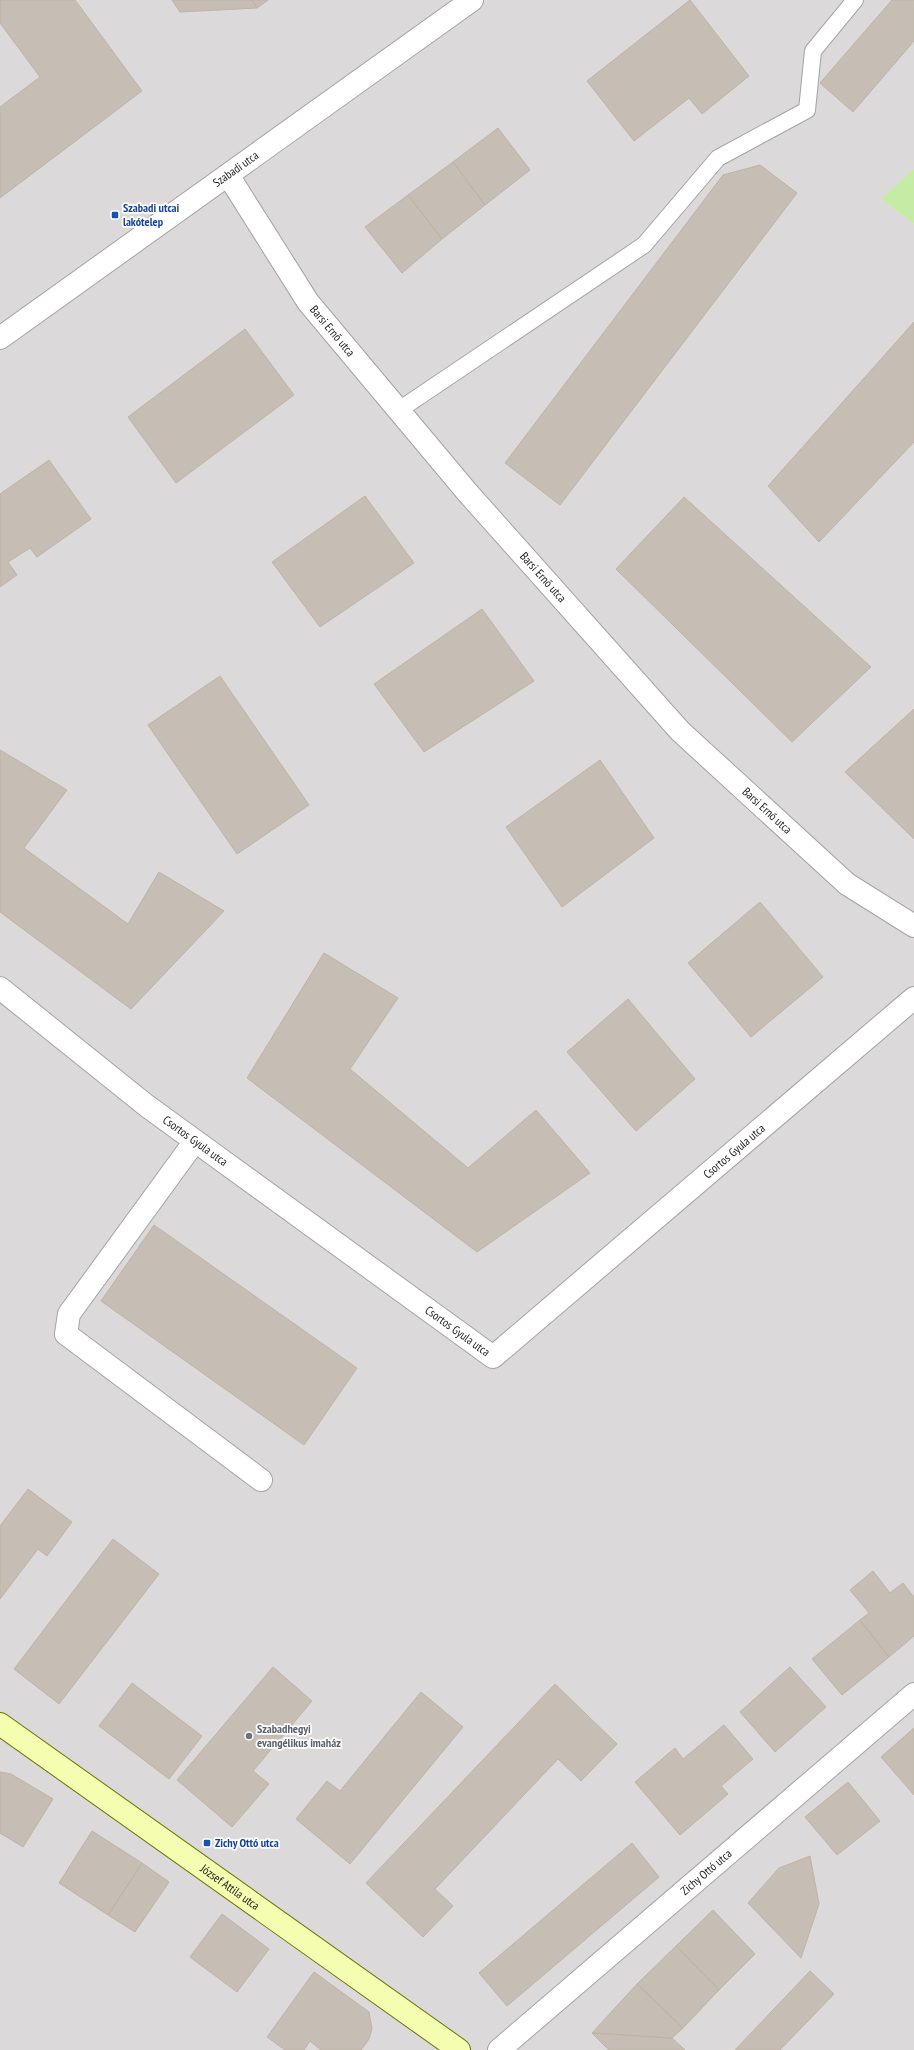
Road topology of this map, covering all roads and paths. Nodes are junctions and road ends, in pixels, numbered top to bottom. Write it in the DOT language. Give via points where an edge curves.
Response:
graph roads {
  1 [pos="472,0"];
  2 [pos="855,0"];
  3 [pos="228,175"];
  4 [pos="0,338"];
  5 [pos="399,410"];
  6 [pos="914,926"];
  7 [pos="0,988"];
  8 [pos="914,998"];
  9 [pos="195,1141"];
  10 [pos="261,1480"];
  11 [pos="914,1694"];
  12 [pos="0,1724"];
  13 [pos="457,2049"];
  14 [pos="499,2050"];
  1 -- 3 [label="street, Szabadi utca"];
  2 -- 5 [label="lane" via="813,51 807,110 718,158 644,245"];
  3 -- 4 [label="street, Szabadi utca"];
  3 -- 5 [label="street, Barsi Ernő utca" via="308,302"];
  5 -- 6 [label="street, Barsi Ernő utca" via="468,492 680,731 847,884"];
  7 -- 9 [label="street, Csortos Gyula utca" via="146,1106"];
  8 -- 9 [label="street, Csortos Gyula utca" via="493,1357"];
  9 -- 10 [label="street" via="69,1314 66,1334"];
  11 -- 14 [label="street, Zichy Ottó utca"];
  12 -- 13 [label="street, József Attila utca"];
}
